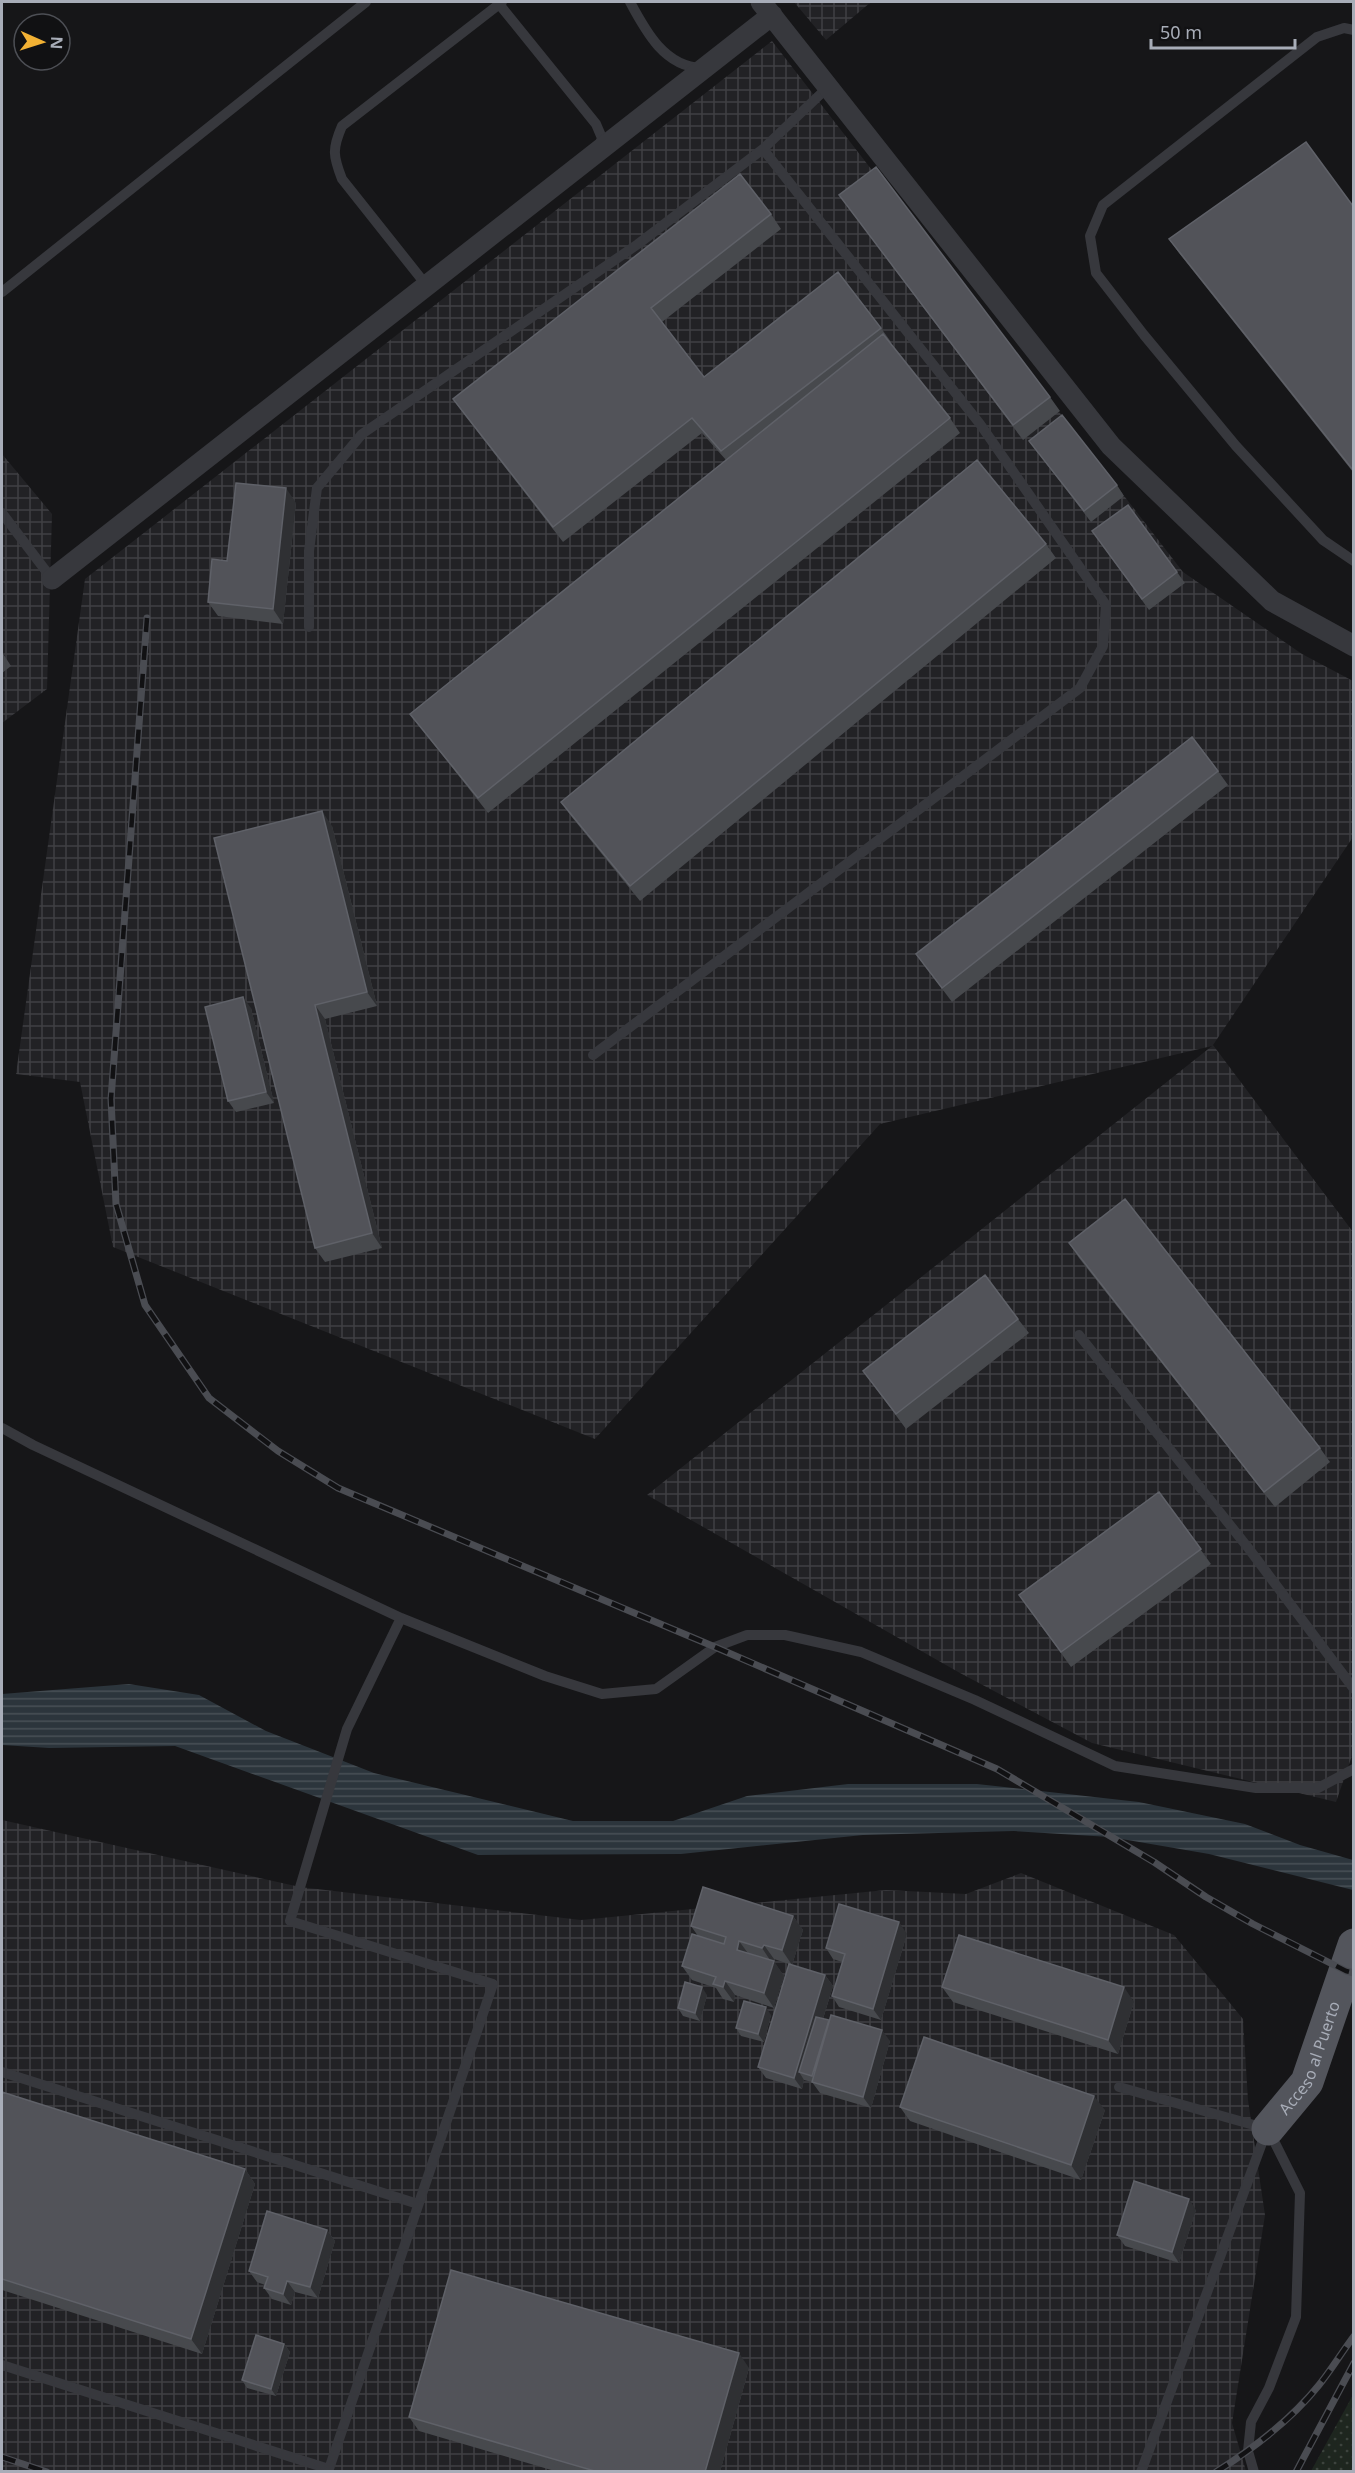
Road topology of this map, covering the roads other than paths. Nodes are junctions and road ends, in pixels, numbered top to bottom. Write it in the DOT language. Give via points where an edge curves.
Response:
graph roads {
  1 [pos="366,2"];
  2 [pos="630,2"];
  3 [pos="500,3"];
  4 [pos="767,8"];
  5 [pos="1353,30"];
  6 [pos="704,69"];
  7 [pos="828,87"];
  8 [pos="763,149"];
  9 [pos="597,152"];
  10 [pos="427,286"];
  11 [pos="2,292"];
  12 [pos="2,513"];
  13 [pos="1353,561"];
  14 [pos="52,579"];
  15 [pos="309,627"];
  16 [pos="1353,646"];
  17 [pos="593,1056"];
  18 [pos="1078,1335"];
  19 [pos="2,1428"];
  20 [pos="401,1618"];
  21 [pos="1353,1689"];
  22 [pos="1353,1769"];
  23 [pos="1353,1947"];
  24 [pos="2,2073"];
  25 [pos="1119,2087"];
  26 [pos="1268,2129"];
  27 [pos="418,2204"];
  28 [pos="2,2366"];
  29 [pos="1141,2472"];
  30 [pos="1254,2472"];
  1 -- 11 [label="lane"];
  2 -- 6 [label="lane" via="665,54 679,64"];
  3 -- 9 [label="lane" via="596,124 602,138"];
  3 -- 10 [label="lane" via="342,126 334,145 342,179"];
  4 -- 6 [label="street"];
  4 -- 7 [label="street"];
  5 -- 13 [label="lane" via="1344,28 1317,37 1298,51 1103,205 1089,236 1096,273 1151,344 1236,446 1323,540"];
  6 -- 9 [label="street"];
  7 -- 8 [label="lane"];
  7 -- 16 [label="street" via="1111,446 1272,601"];
  8 -- 15 [label="lane" via="638,244 362,434 317,488 309,551"];
  8 -- 17 [label="lane" via="980,424 1106,605 1104,646 1080,688"];
  9 -- 10 [label="street"];
  10 -- 14 [label="street"];
  12 -- 14 [label="lane"];
  18 -- 21 [label="lane" via="1249,1549"];
  19 -- 20 [label="lane"];
  20 -- 22 [label="lane" via="545,1676 602,1694 656,1689 716,1647 747,1635 785,1635 861,1652 1115,1766 1256,1788 1318,1788"];
  20 -- 27 [label="lane" via="346,1729 290,1921 493,1984"];
  23 -- 26 [label="main road, Acceso al Puerto" via="1307,2082"];
  24 -- 27 [label="lane"];
  25 -- 26 [label="lane"];
  26 -- 29 [label="lane"];
  26 -- 30 [label="lane" via="1300,2193 1296,2317 1269,2388 1251,2422 1248,2451"];
  27 -- 28 [label="lane" via="329,2469"];
}
